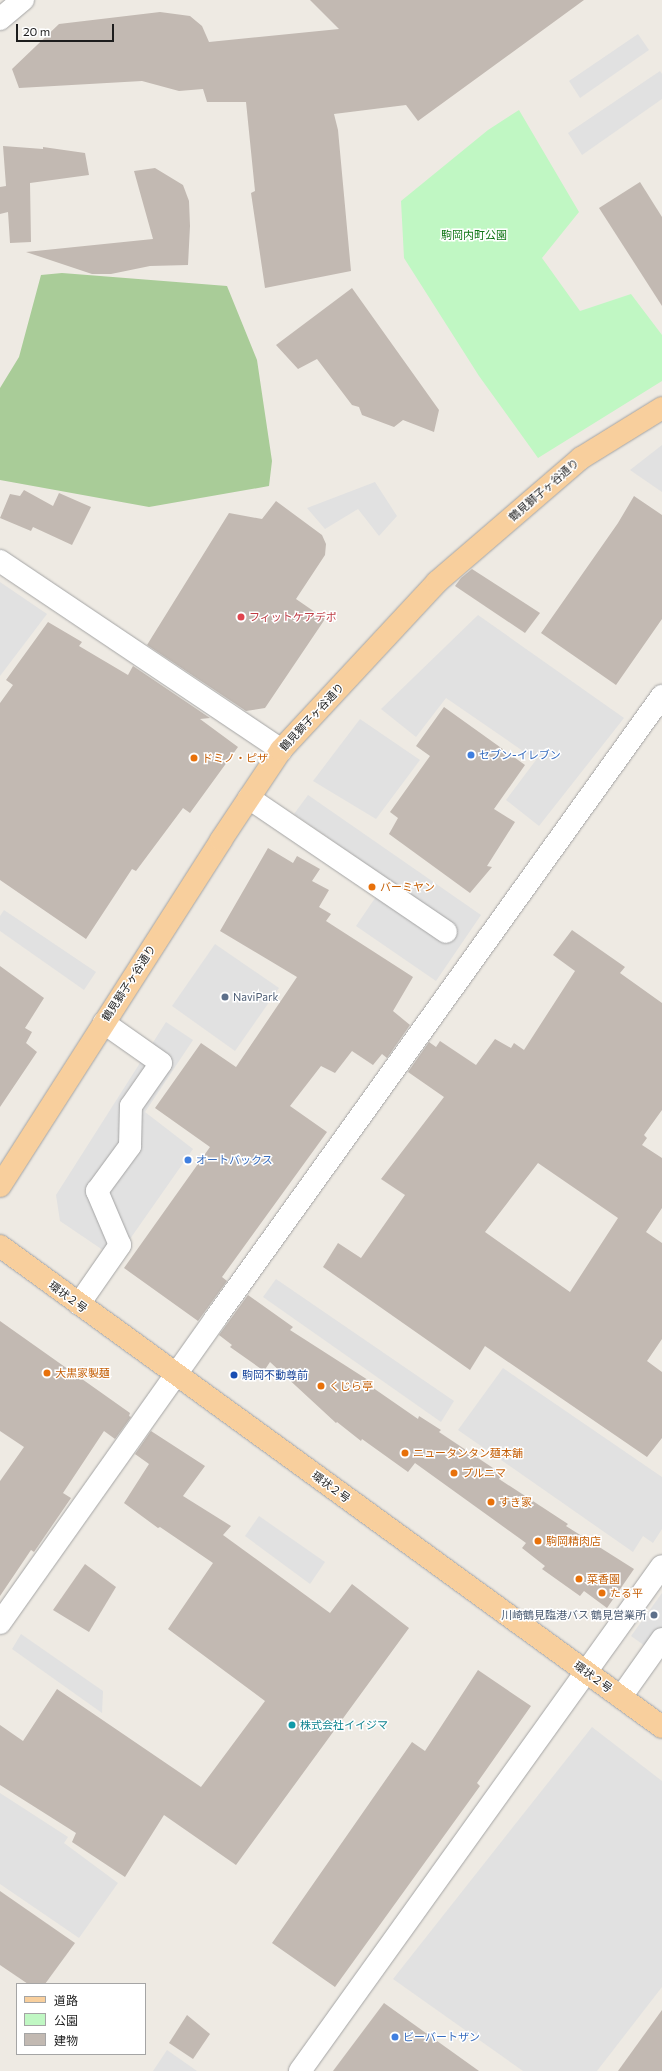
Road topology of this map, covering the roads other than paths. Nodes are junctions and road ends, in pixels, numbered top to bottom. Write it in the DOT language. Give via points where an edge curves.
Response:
graph roads {
  1 [pos="23,0"];
  2 [pos="0,19"];
  3 [pos="662,408"];
  4 [pos="0,561"];
  5 [pos="662,696"];
  6 [pos="281,750"];
  7 [pos="249,798"];
  8 [pos="446,932"];
  9 [pos="104,1023"];
  10 [pos="0,1186"];
  11 [pos="0,1246"];
  12 [pos="79,1304"];
  13 [pos="176,1374"];
  14 [pos="662,1566"];
  15 [pos="0,1623"];
  16 [pos="662,1639"];
  17 [pos="587,1673"];
  18 [pos="621,1697"];
  19 [pos="662,1727"];
  20 [pos="300,2071"];
  1 -- 2 [label="street"];
  3 -- 6 [label="main road, 鶴見獅子ヶ谷通り" via="581,458 437,582"];
  4 -- 6 [label="street"];
  5 -- 13 [label="street"];
  6 -- 7 [label="main road, 鶴見獅子ヶ谷通り"];
  7 -- 8 [label="street"];
  7 -- 9 [label="main road, 鶴見獅子ヶ谷通り"];
  9 -- 10 [label="main road, 鶴見獅子ヶ谷通り"];
  9 -- 12 [label="street" via="161,1063 131,1106 130,1146 97,1191 120,1245"];
  11 -- 12 [label="main road, 環状２号"];
  12 -- 13 [label="main road, 環状２号"];
  13 -- 15 [label="street"];
  13 -- 17 [label="main road, 環状２号"];
  14 -- 17 [label="street"];
  16 -- 18 [label="street"];
  17 -- 18 [label="main road, 環状２号"];
  17 -- 20 [label="street"];
  18 -- 19 [label="main road, 環状２号"];
}
